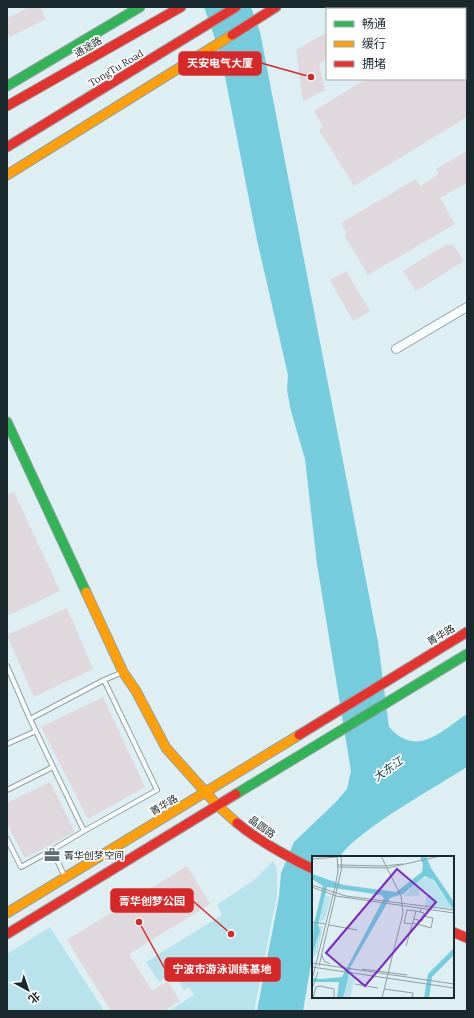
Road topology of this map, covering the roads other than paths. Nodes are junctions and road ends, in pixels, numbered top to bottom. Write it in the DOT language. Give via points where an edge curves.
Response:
graph roads {
  1 [pos="140,7"];
  2 [pos="181,7"];
  3 [pos="236,7"];
  4 [pos="276,7"];
  5 [pos="7,86"];
  6 [pos="7,106"];
  7 [pos="7,147"];
  8 [pos="7,175"];
  9 [pos="467,307"];
  10 [pos="396,349"];
  11 [pos="7,422"];
  12 [pos="467,632"];
  13 [pos="467,654"];
  14 [pos="7,666"];
  15 [pos="124,672"];
  16 [pos="104,680"];
  17 [pos="30,719"];
  18 [pos="36,731"];
  19 [pos="7,744"];
  20 [pos="53,767"];
  21 [pos="7,790"];
  22 [pos="206,792"];
  23 [pos="218,806"];
  24 [pos="84,831"];
  25 [pos="7,839"];
  26 [pos="52,850"];
  27 [pos="312,868"];
  28 [pos="66,877"];
  29 [pos="7,913"];
  30 [pos="454,932"];
  31 [pos="7,934"];
  32 [pos="467,938"];
  1 -- 5 [label="street"];
  2 -- 6 [label="street, 通途路"];
  3 -- 7 [label="street, TongTu Road"];
  4 -- 8 [label="street"];
  9 -- 10 [label="street"];
  11 -- 15 [label="street, 晶圆路"];
  12 -- 22 [label="street, 菁华路"];
  13 -- 23 [label="street"];
  14 -- 17 [label="lane"];
  15 -- 16 [label="lane"];
  15 -- 22 [label="street, 晶圆路" via="166,748"];
  16 -- 17 [label="lane"];
  16 -- 24 [label="lane" via="157,790"];
  17 -- 18 [label="lane"];
  18 -- 19 [label="lane"];
  18 -- 20 [label="lane"];
  20 -- 21 [label="lane"];
  20 -- 24 [label="lane"];
  22 -- 23 [label="street, 晶圆路"];
  22 -- 28 [label="street, 菁华路"];
  23 -- 27 [label="street, 晶圆路" via="253,836"];
  23 -- 31 [label="street"];
  24 -- 26 [label="lane"];
  25 -- 26 [label="lane" via="21,867"];
  26 -- 28 [label="lane"];
  28 -- 29 [label="street, 菁华路"];
  30 -- 32 [label="street"];
}
